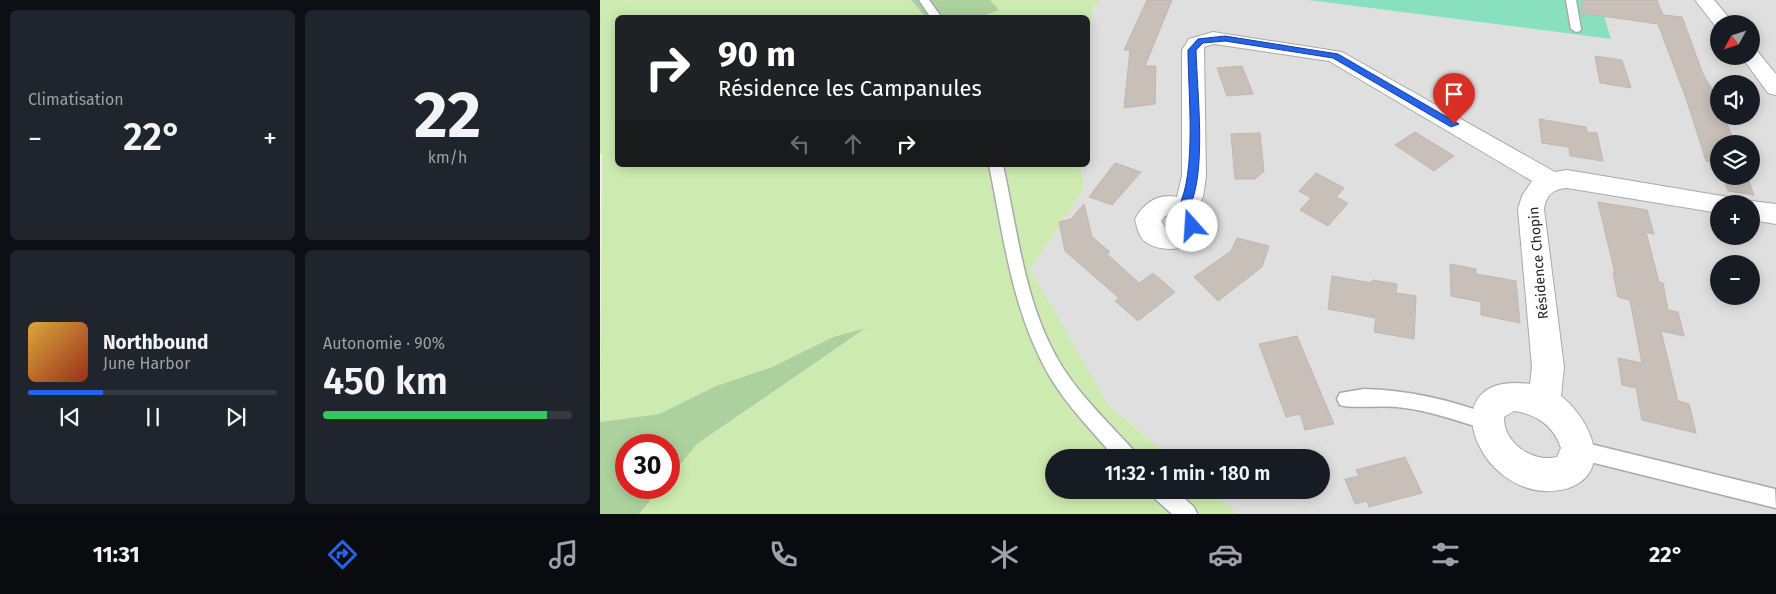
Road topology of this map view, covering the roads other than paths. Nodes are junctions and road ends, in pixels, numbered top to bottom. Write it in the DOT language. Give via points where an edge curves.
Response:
graph roads {
  1 [pos="924,0"];
  2 [pos="1571,0"];
  3 [pos="1704,0"];
  4 [pos="935,15"];
  5 [pos="1716,15"];
  6 [pos="1576,29"];
  7 [pos="1758,65"];
  8 [pos="1776,88"];
  9 [pos="996,167"];
  10 [pos="1551,181"];
  11 [pos="1710,202"];
  12 [pos="1184,208"];
  13 [pos="1760,211"];
  14 [pos="1776,214"];
  15 [pos="1346,398"];
  16 [pos="1544,402"];
  17 [pos="1487,422"];
  18 [pos="1120,449"];
  19 [pos="1578,450"];
  20 [pos="1170,499"];
  21 [pos="1775,499"];
  22 [pos="1186,514"];
  1 -- 4 [label="lane"];
  2 -- 6 [label="lane"];
  3 -- 5 [label="street"];
  7 -- 8 [label="street"];
  9 -- 18 [label="lane" via="1023,294 1037,334 1066,386"];
  10 -- 11 [label="street" via="1576,180"];
  10 -- 12 [label="street" via="1335,56 1213,38 1196,43 1192,50 1194,176"];
  10 -- 16 [label="street, Résidence Chopin" via="1533,196 1531,209 1548,367"];
  13 -- 14 [label="street"];
  15 -- 17 [label="lane" via="1369,396 1423,403"];
  16 -- 17 [label="street" via="1526,396 1504,398 1492,407"];
  16 -- 19 [label="street" via="1570,426"];
  17 -- 19 [label="street" via="1490,438 1501,454 1530,474 1549,477 1565,472 1576,460"];
  19 -- 21 [label="lane"];
  20 -- 22 [label="lane"];
}
